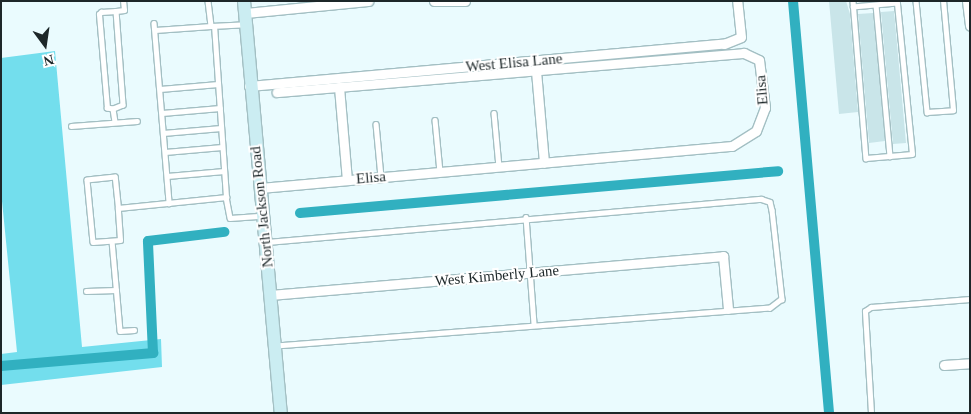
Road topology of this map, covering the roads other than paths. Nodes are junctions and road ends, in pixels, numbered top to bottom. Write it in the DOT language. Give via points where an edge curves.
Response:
graph roads {
  1 [pos="123,1"];
  2 [pos="208,1"];
  3 [pos="368,1"];
  4 [pos="434,1"];
  5 [pos="465,1"];
  6 [pos="737,1"];
  7 [pos="916,1"];
  8 [pos="943,1"];
  9 [pos="967,1"];
  10 [pos="853,4"];
  11 [pos="290,5"];
  12 [pos="876,5"];
  13 [pos="116,11"];
  14 [pos="245,13"];
  15 [pos="154,23"];
  16 [pos="213,26"];
  17 [pos="970,26"];
  18 [pos="155,30"];
  19 [pos="536,70"];
  20 [pos="218,84"];
  21 [pos="249,86"];
  22 [pos="339,87"];
  23 [pos="160,89"];
  24 [pos="276,92"];
  25 [pos="220,108"];
  26 [pos="113,109"];
  27 [pos="162,113"];
  28 [pos="494,113"];
  29 [pos="436,120"];
  30 [pos="137,121"];
  31 [pos="114,122"];
  32 [pos="376,124"];
  33 [pos="71,126"];
  34 [pos="221,128"];
  35 [pos="163,133"];
  36 [pos="222,147"];
  37 [pos="165,152"];
  38 [pos="890,156"];
  39 [pos="544,163"];
  40 [pos="499,166"];
  41 [pos="224,171"];
  42 [pos="440,172"];
  43 [pos="167,176"];
  44 [pos="381,177"];
  45 [pos="347,180"];
  46 [pos="260,188"];
  47 [pos="226,197"];
  48 [pos="169,203"];
  49 [pos="118,208"];
  50 [pos="263,216"];
  51 [pos="526,217"];
  52 [pos="112,241"];
  53 [pos="265,242"];
  54 [pos="532,273"];
  55 [pos="116,290"];
  56 [pos="86,291"];
  57 [pos="270,295"];
  58 [pos="970,299"];
  59 [pos="728,309"];
  60 [pos="534,324"];
  61 [pos="134,330"];
  62 [pos="275,346"];
  63 [pos="970,363"];
  64 [pos="944,366"];
  65 [pos="281,413"];
  66 [pos="871,413"];
  1 -- 13 [label="lane" via="124,10"];
  2 -- 16 [label="lane"];
  3 -- 11 [label="street"];
  4 -- 5 [label="street"];
  6 -- 21 [label="street, West Elisa Lane" via="741,37 724,44"];
  7 -- 8 [label="lane" via="927,112 953,110"];
  9 -- 17 [label="street"];
  10 -- 12 [label="lane"];
  10 -- 38 [label="lane" via="866,158"];
  11 -- 14 [label="street"];
  12 -- 38 [label="lane"];
  12 -- 38 [label="lane" via="897,3 912,154"];
  13 -- 26 [label="lane" via="123,105"];
  13 -- 26 [label="lane" via="98,14 107,108"];
  14 -- 16 [label="lane"];
  14 -- 21 [label="main road, North Jackson Road"];
  15 -- 18 [label="lane"];
  16 -- 18 [label="lane"];
  16 -- 20 [label="lane"];
  18 -- 23 [label="lane"];
  19 -- 22 [label="street, Elisa"];
  19 -- 39 [label="street"];
  19 -- 39 [label="street, Elisa" via="752,54 759,60 764,108 756,131 732,146"];
  20 -- 23 [label="lane"];
  20 -- 25 [label="lane"];
  21 -- 46 [label="main road, North Jackson Road"];
  22 -- 24 [label="street, Elisa"];
  22 -- 45 [label="street"];
  23 -- 27 [label="lane"];
  25 -- 27 [label="lane"];
  25 -- 34 [label="lane"];
  26 -- 31 [label="lane"];
  27 -- 35 [label="lane"];
  28 -- 40 [label="lane"];
  29 -- 42 [label="lane"];
  30 -- 31 [label="lane"];
  31 -- 33 [label="lane"];
  32 -- 44 [label="lane"];
  34 -- 35 [label="lane"];
  34 -- 36 [label="lane"];
  35 -- 37 [label="lane"];
  36 -- 37 [label="lane"];
  36 -- 41 [label="lane"];
  37 -- 43 [label="lane"];
  39 -- 40 [label="street, Elisa"];
  40 -- 42 [label="street, Elisa"];
  41 -- 43 [label="lane"];
  41 -- 47 [label="lane"];
  42 -- 44 [label="street, Elisa"];
  43 -- 48 [label="lane"];
  44 -- 45 [label="street, Elisa"];
  45 -- 46 [label="street, Elisa"];
  46 -- 50 [label="main road, North Jackson Road"];
  47 -- 48 [label="lane"];
  47 -- 50 [label="lane" via="230,218"];
  48 -- 49 [label="lane"];
  49 -- 52 [label="lane" via="120,240"];
  49 -- 52 [label="lane" via="115,177 87,180 93,242"];
  50 -- 53 [label="main road, North Jackson Road"];
  51 -- 53 [label="lane"];
  51 -- 54 [label="lane"];
  51 -- 59 [label="lane" via="761,199 770,202 782,299 770,308"];
  52 -- 55 [label="lane"];
  53 -- 57 [label="main road, North Jackson Road"];
  54 -- 57 [label="street, West Kimberly Lane"];
  54 -- 59 [label="street, West Kimberly Lane" via="723,256"];
  54 -- 60 [label="lane"];
  55 -- 56 [label="lane"];
  55 -- 61 [label="lane" via="120,331"];
  57 -- 62 [label="main road, North Jackson Road"];
  58 -- 66 [label="lane" via="871,307 865,311"];
  59 -- 60 [label="lane"];
  60 -- 62 [label="lane"];
  62 -- 65 [label="main road, North Jackson Road"];
  63 -- 64 [label="street"];
}
